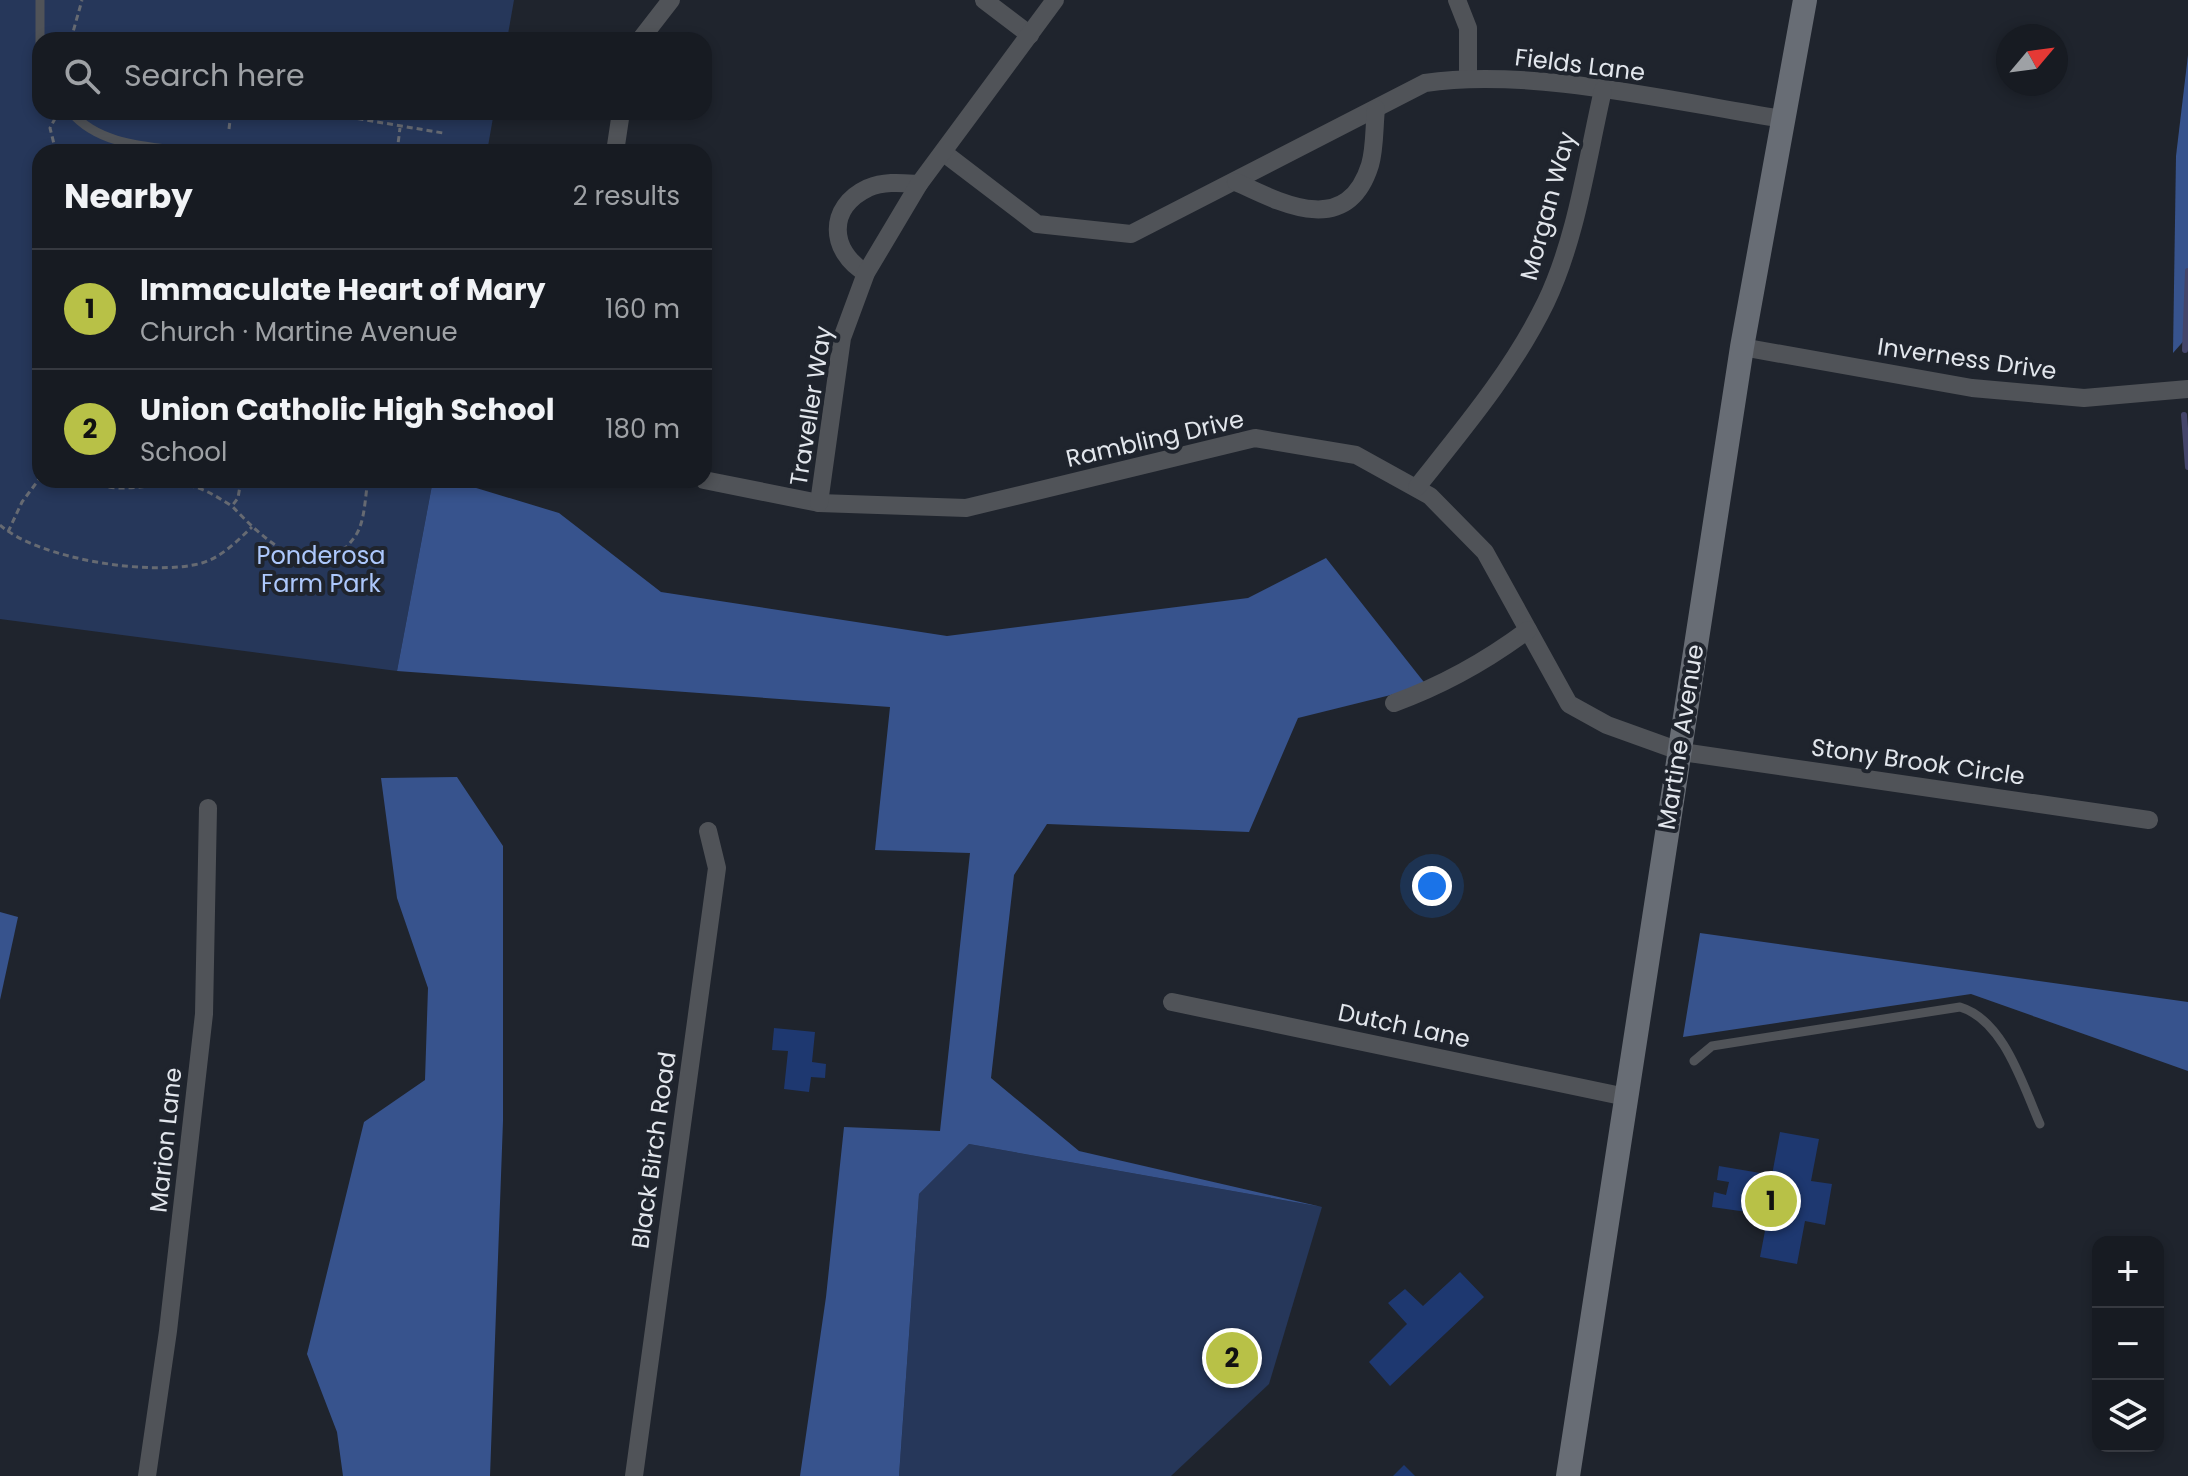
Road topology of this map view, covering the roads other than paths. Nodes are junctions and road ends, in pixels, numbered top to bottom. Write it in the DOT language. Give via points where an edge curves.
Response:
graph roads {
  1 [pos="40,0"];
  2 [pos="984,0"];
  3 [pos="1055,0"];
  4 [pos="1457,0"];
  5 [pos="1805,0"];
  6 [pos="664,3"];
  7 [pos="40,32"];
  8 [pos="645,32"];
  9 [pos="1030,35"];
  10 [pos="1468,76"];
  11 [pos="1603,90"];
  12 [pos="1376,109"];
  13 [pos="1783,119"];
  14 [pos="79,120"];
  15 [pos="620,120"];
  16 [pos="147,144"];
  17 [pos="616,144"];
  18 [pos="944,153"];
  19 [pos="1236,182"];
  20 [pos="919,184"];
  21 [pos="866,273"];
  22 [pos="1742,347"];
  23 [pos="2188,389"];
  24 [pos="712,482"];
  25 [pos="1417,487"];
  26 [pos="819,503"];
  27 [pos="1528,630"];
  28 [pos="1394,703"];
  29 [pos="1679,751"];
  30 [pos="208,808"];
  31 [pos="2149,820"];
  32 [pos="708,831"];
  33 [pos="1172,1002"];
  34 [pos="1694,1061"];
  35 [pos="1626,1097"];
  36 [pos="2040,1124"];
  37 [pos="147,1476"];
  38 [pos="634,1476"];
  39 [pos="1568,1476"];
  1 -- 7 [label="lane"];
  2 -- 9 [label="street"];
  3 -- 9 [label="street, Traveller Way"];
  4 -- 10 [label="street" via="1468,28"];
  5 -- 13 [label="main road, Martine Avenue"];
  6 -- 8 [label="street"];
  9 -- 18 [label="street, Traveller Way"];
  10 -- 11 [label="street, Fields Lane"];
  10 -- 12 [label="street, Fields Lane" via="1425,83"];
  11 -- 13 [label="street, Fields Lane"];
  11 -- 25 [label="street, Morgan Way" via="1563,260 1546,302 1501,381"];
  12 -- 19 [label="street, Fields Lane"];
  12 -- 19 [label="street" via="1371,164 1355,195 1337,205 1310,212 1291,208"];
  13 -- 22 [label="main road, Martine Avenue"];
  14 -- 16 [label="lane" via="105,136"];
  15 -- 17 [label="street"];
  18 -- 19 [label="street, Fields Lane" via="1037,224 1131,234"];
  18 -- 20 [label="street, Traveller Way"];
  20 -- 21 [label="street, Traveller Way"];
  20 -- 21 [label="street" via="887,183 867,189 839,218 841,251"];
  21 -- 26 [label="street, Traveller Way" via="842,338"];
  22 -- 23 [label="street, Inverness Drive" via="1972,388 2084,398"];
  22 -- 29 [label="main road, Martine Avenue"];
  24 -- 26 [label="street, Rambling Drive"];
  25 -- 26 [label="street, Rambling Drive" via="1356,455 1255,438 966,508"];
  25 -- 27 [label="street, Rambling Drive" via="1485,552"];
  27 -- 28 [label="street" via="1458,677"];
  27 -- 29 [label="street, Rambling Drive" via="1569,704 1607,725"];
  29 -- 31 [label="street, Stony Brook Circle"];
  29 -- 35 [label="main road, Martine Avenue"];
  30 -- 37 [label="street, Marion Lane" via="204,1014"];
  32 -- 38 [label="street, Black Birch Road" via="717,868"];
  33 -- 35 [label="street, Dutch Lane"];
  34 -- 36 [label="lane" via="1712,1046 1960,1007 1975,1011 1999,1038"];
  35 -- 39 [label="main road, Martine Avenue"];
}
